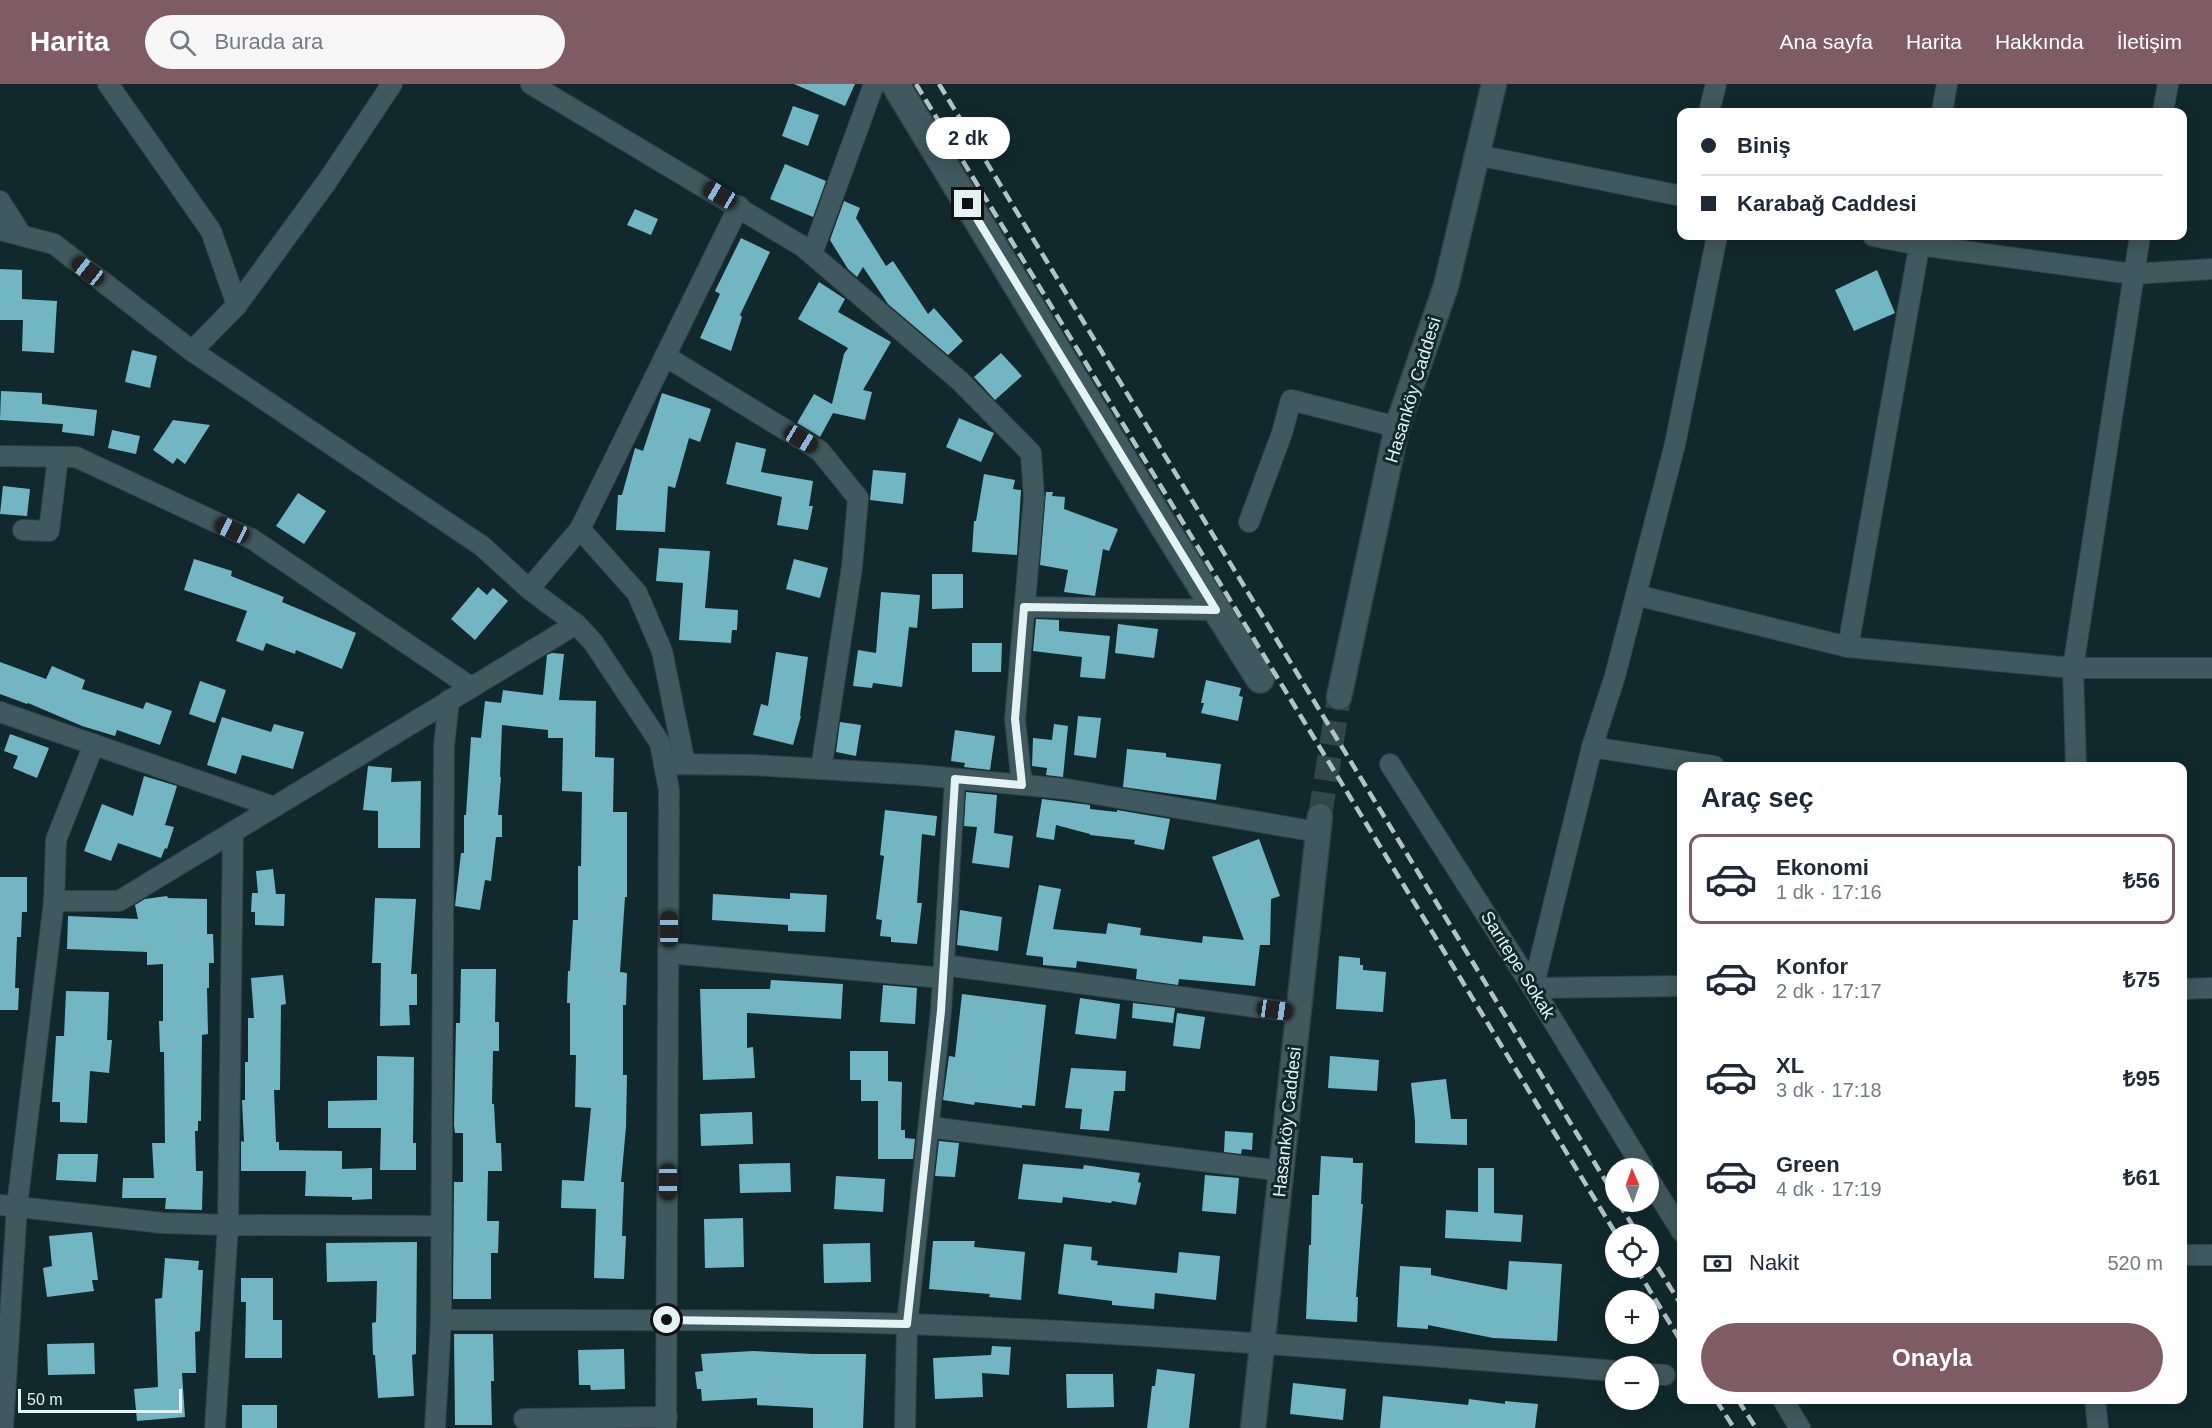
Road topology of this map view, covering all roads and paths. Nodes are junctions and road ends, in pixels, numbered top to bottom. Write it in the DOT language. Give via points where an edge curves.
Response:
graph roads {
  1 [pos="108,84"];
  2 [pos="392,84"];
  3 [pos="531,84"];
  4 [pos="874,84"];
  5 [pos="895,84"];
  6 [pos="1494,84"];
  7 [pos="1716,84"];
  8 [pos="1947,84"];
  9 [pos="2168,84"];
  10 [pos="1710,108"];
  11 [pos="1943,108"];
  12 [pos="2164,108"];
  13 [pos="1477,154"];
  14 [pos="1677,195"];
  15 [pos="0,201"];
  16 [pos="739,206"];
  17 [pos="0,230"];
  18 [pos="22,236"];
  19 [pos="1716,240"];
  20 [pos="1920,240"];
  21 [pos="2139,240"];
  22 [pos="812,254"];
  23 [pos="2212,269"];
  24 [pos="2133,274"];
  25 [pos="237,305"];
  26 [pos="192,351"];
  27 [pos="665,356"];
  28 [pos="1397,427"];
  29 [pos="0,456"];
  30 [pos="58,457"];
  31 [pos="1250,522"];
  32 [pos="580,529"];
  33 [pos="23,530"];
  34 [pos="530,589"];
  35 [pos="1636,596"];
  36 [pos="1024,607"];
  37 [pos="1216,610"];
  38 [pos="576,624"];
  39 [pos="1848,647"];
  40 [pos="2073,668"];
  41 [pos="2212,668"];
  42 [pos="1260,679"];
  43 [pos="471,687"];
  44 [pos="1339,697"];
  45 [pos="449,700"];
  46 [pos="0,712"];
  47 [pos="94,744"];
  48 [pos="1592,747"];
  49 [pos="1688,762"];
  50 [pos="2076,762"];
  51 [pos="664,764"];
  52 [pos="685,764"];
  53 [pos="1390,764"];
  54 [pos="821,769"];
  55 [pos="955,779"];
  56 [pos="1022,785"];
  57 [pos="274,807"];
  58 [pos="1319,824"];
  59 [pos="233,832"];
  60 [pos="54,901"];
  61 [pos="669,952"];
  62 [pos="944,971"];
  63 [pos="1677,986"];
  64 [pos="1533,988"];
  65 [pos="2212,988"];
  66 [pos="2187,989"];
  67 [pos="1299,1013"];
  68 [pos="929,1127"];
  69 [pos="1637,1158"];
  70 [pos="1282,1171"];
  71 [pos="1659,1195"];
  72 [pos="8,1205"];
  73 [pos="1677,1224"];
  74 [pos="228,1225"];
  75 [pos="441,1226"];
  76 [pos="2187,1255"];
  77 [pos="2212,1255"];
  78 [pos="441,1320"];
  79 [pos="667,1320"];
  80 [pos="907,1324"];
  81 [pos="1263,1342"];
  82 [pos="1605,1370"];
  83 [pos="1785,1404"];
  84 [pos="2095,1404"];
  85 [pos="524,1419"];
  86 [pos="666,1422"];
  87 [pos="3,1428"];
  88 [pos="215,1428"];
  89 [pos="435,1428"];
  90 [pos="905,1428"];
  91 [pos="1253,1428"];
  92 [pos="1800,1428"];
  93 [pos="2098,1428"];
  1 -- 25 [label="street" via="211,231"];
  2 -- 25 [label="street"];
  3 -- 16 [label="street"];
  4 -- 22 [label="street"];
  5 -- 37 [label="main road"];
  6 -- 13 [label="street, Hasanköy Caddesi"];
  7 -- 10 [label="street"];
  8 -- 11 [label="street"];
  9 -- 12 [label="street"];
  13 -- 14 [label="street"];
  13 -- 28 [label="street, Hasanköy Caddesi" via="1446,286"];
  15 -- 18 [label="street"];
  16 -- 22 [label="street"];
  16 -- 27 [label="street"];
  17 -- 18 [label="street"];
  18 -- 26 [label="street" via="54,244"];
  19 -- 35 [label="street" via="1675,444"];
  20 -- 24 [label="street"];
  20 -- 39 [label="street"];
  21 -- 24 [label="street"];
  22 -- 36 [label="street" via="960,381 1031,453 1034,498"];
  23 -- 24 [label="street"];
  24 -- 40 [label="street"];
  25 -- 26 [label="street"];
  26 -- 34 [label="street" via="482,546"];
  27 -- 32 [label="street"];
  27 -- 54 [label="street" via="820,451 858,498 852,567"];
  28 -- 31 [label="street" via="1291,400"];
  28 -- 44 [label="street, Hasanköy Caddesi"];
  29 -- 30 [label="street"];
  30 -- 33 [label="street" via="49,531"];
  30 -- 43 [label="street" via="76,457 252,539"];
  32 -- 34 [label="street"];
  32 -- 52 [label="street" via="637,593 662,651"];
  34 -- 38 [label="street"];
  35 -- 39 [label="street"];
  35 -- 48 [label="street"];
  36 -- 37 [label="street"];
  36 -- 56 [label="street" via="1015,719"];
  37 -- 42 [label="main road"];
  38 -- 43 [label="street"];
  38 -- 51 [label="street" via="593,642 660,743"];
  39 -- 40 [label="street"];
  40 -- 41 [label="street"];
  40 -- 50 [label="street"];
  43 -- 45 [label="street"];
  45 -- 57 [label="street"];
  45 -- 75 [label="street" via="444,746"];
  46 -- 47 [label="street"];
  47 -- 57 [label="street"];
  47 -- 60 [label="street" via="56,840"];
  48 -- 49 [label="street"];
  48 -- 64 [label="street"];
  51 -- 52 [label="street"];
  51 -- 61 [label="street" via="669,790"];
  52 -- 54 [label="street"];
  53 -- 64 [label="street, Sarıtepe Sokak"];
  54 -- 55 [label="street"];
  55 -- 56 [label="street"];
  55 -- 62 [label="street"];
  56 -- 58 [label="street"];
  57 -- 59 [label="street"];
  58 -- 67 [label="street, Hasanköy Caddesi"];
  59 -- 60 [label="street" via="119,901"];
  59 -- 74 [label="street"];
  60 -- 72 [label="street"];
  61 -- 62 [label="street"];
  61 -- 79 [label="street"];
  62 -- 67 [label="street"];
  62 -- 68 [label="street"];
  63 -- 64 [label="street"];
  64 -- 69 [label="street, Sarıtepe Sokak"];
  65 -- 66 [label="street"];
  67 -- 70 [label="street, Hasanköy Caddesi"];
  68 -- 70 [label="street"];
  68 -- 80 [label="street"];
  70 -- 81 [label="street, Hasanköy Caddesi"];
  71 -- 73 [label="street"];
  72 -- 74 [label="street" via="164,1223"];
  72 -- 87 [label="street"];
  74 -- 75 [label="street"];
  74 -- 88 [label="street"];
  75 -- 78 [label="street"];
  76 -- 77 [label="street"];
  78 -- 79 [label="street"];
  78 -- 89 [label="street"];
  79 -- 80 [label="street"];
  79 -- 86 [label="street"];
  80 -- 81 [label="street"];
  80 -- 90 [label="street"];
  81 -- 82 [label="street"];
  81 -- 91 [label="street, Hasanköy Caddesi"];
  83 -- 92 [label="street"];
  84 -- 93 [label="street"];
  85 -- 86 [label="street"];
}
